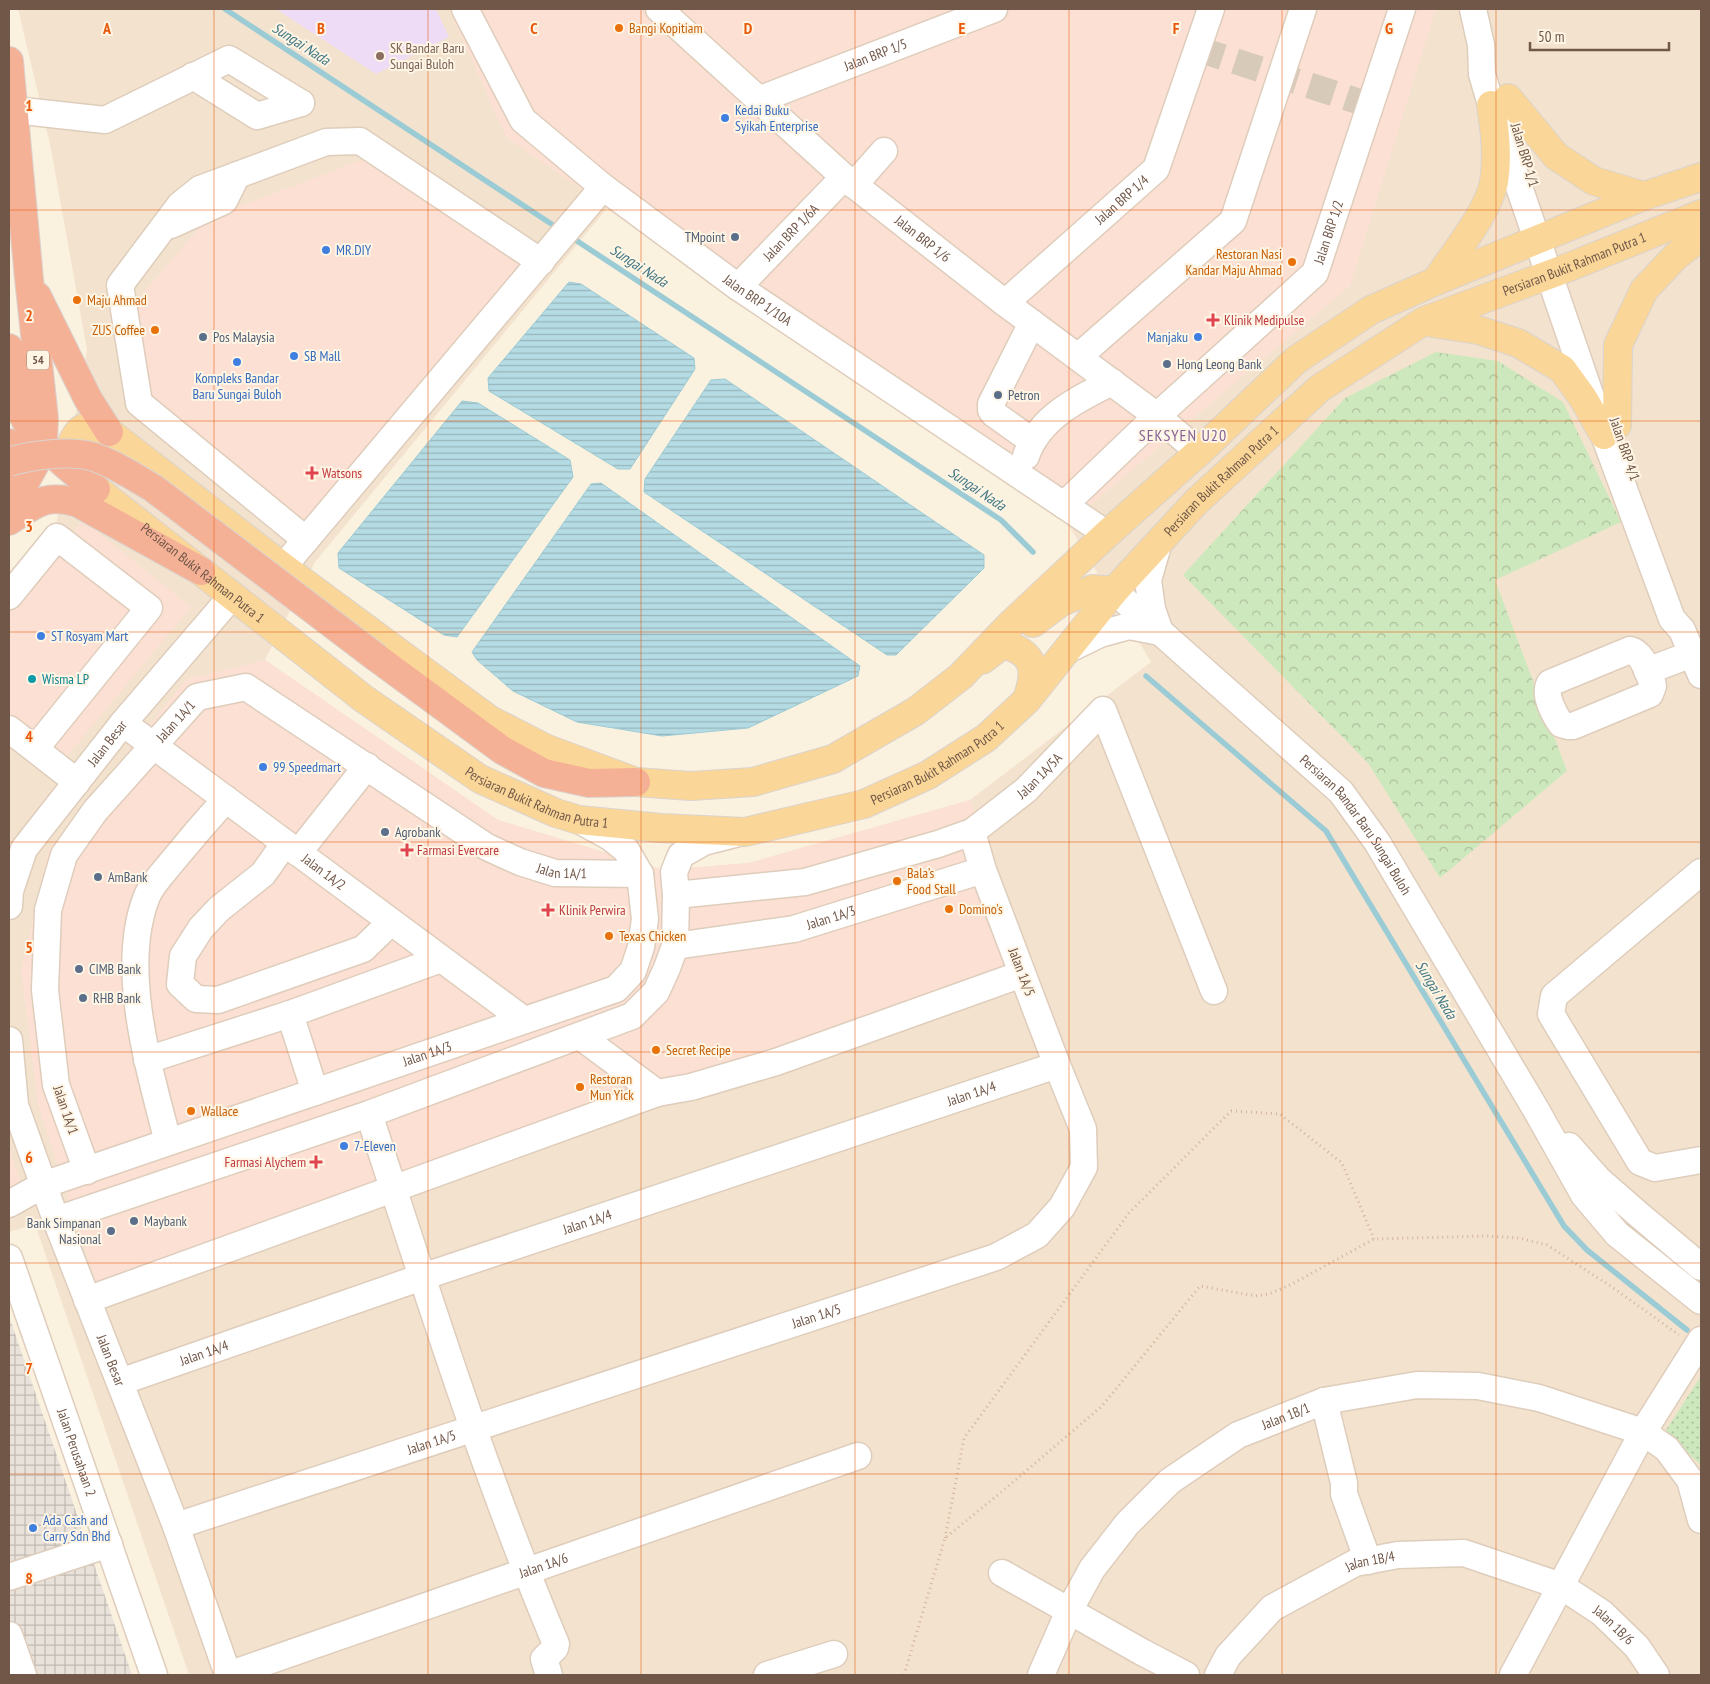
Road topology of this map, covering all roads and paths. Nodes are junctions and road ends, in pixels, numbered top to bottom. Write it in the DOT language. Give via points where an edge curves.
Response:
graph roads {
  1 [pos="465,9"];
  2 [pos="659,9"];
  3 [pos="994,9"];
  4 [pos="1212,9"];
  5 [pos="1303,9"];
  6 [pos="1402,9"];
  7 [pos="1473,9"];
  8 [pos="9,61"];
  9 [pos="192,76"];
  10 [pos="758,100"];
  11 [pos="1499,102"];
  12 [pos="14,110"];
  13 [pos="884,151"];
  14 [pos="1701,177"];
  15 [pos="849,182"];
  16 [pos="603,187"];
  17 [pos="1644,196"];
  18 [pos="1701,214"];
  19 [pos="1544,237"];
  20 [pos="1701,237"];
  21 [pos="547,255"];
  22 [pos="1557,272"];
  23 [pos="29,279"];
  24 [pos="1436,281"];
  25 [pos="738,287"];
  26 [pos="1005,303"];
  27 [pos="1424,322"];
  28 [pos="1032,323"];
  29 [pos="9,348"];
  30 [pos="1078,357"];
  31 [pos="1112,382"];
  32 [pos="1157,416"];
  33 [pos="1610,430"];
  34 [pos="109,432"];
  35 [pos="1032,441"];
  36 [pos="42,442"];
  37 [pos="9,443"];
  38 [pos="1200,452"];
  39 [pos="9,462"];
  40 [pos="1024,479"];
  41 [pos="96,489"];
  42 [pos="16,493"];
  43 [pos="1064,505"];
  44 [pos="9,521"];
  45 [pos="1107,534"];
  46 [pos="306,540"];
  47 [pos="1160,542"];
  48 [pos="283,567"];
  49 [pos="201,572"];
  50 [pos="1114,591"];
  51 [pos="9,596"];
  52 [pos="232,596"];
  53 [pos="1160,632"];
  54 [pos="1003,644"];
  55 [pos="1066,650"];
  56 [pos="1697,665"];
  57 [pos="1647,671"];
  58 [pos="960,676"];
  59 [pos="1027,700"];
  60 [pos="123,723"];
  61 [pos="9,729"];
  62 [pos="154,746"];
  63 [pos="35,749"];
  64 [pos="366,766"];
  65 [pos="77,782"];
  66 [pos="636,782"];
  67 [pos="226,799"];
  68 [pos="579,820"];
  69 [pos="746,832"];
  70 [pos="972,832"];
  71 [pos="292,848"];
  72 [pos="983,870"];
  73 [pos="1701,872"];
  74 [pos="640,874"];
  75 [pos="9,896"];
  76 [pos="676,906"];
  77 [pos="645,919"];
  78 [pos="391,922"];
  79 [pos="675,946"];
  80 [pos="441,959"];
  81 [pos="1022,974"];
  82 [pos="1214,991"];
  83 [pos="290,1014"];
  84 [pos="524,1020"];
  85 [pos="580,1036"];
  86 [pos="9,1040"];
  87 [pos="147,1060"];
  88 [pos="1057,1065"];
  89 [pos="315,1092"];
  90 [pos="657,1093"];
  91 [pos="1535,1108"];
  92 [pos="369,1114"];
  93 [pos="168,1142"];
  94 [pos="1701,1160"];
  95 [pos="87,1170"];
  96 [pos="43,1186"];
  97 [pos="393,1188"];
  98 [pos="9,1204"];
  99 [pos="56,1220"];
  100 [pos="1374,1239"];
  101 [pos="9,1258"];
  102 [pos="1701,1267"];
  103 [pos="422,1277"];
  104 [pos="87,1300"];
  105 [pos="1701,1301"];
  106 [pos="1699,1344"];
  107 [pos="120,1382"];
  108 [pos="1324,1400"];
  109 [pos="474,1428"];
  110 [pos="1643,1432"];
  111 [pos="858,1456"];
  112 [pos="1701,1520"];
  113 [pos="176,1526"];
  114 [pos="945,1538"];
  115 [pos="108,1544"];
  116 [pos="1368,1561"];
  117 [pos="525,1572"];
  118 [pos="1002,1572"];
  119 [pos="9,1577"];
  120 [pos="1561,1586"];
  121 [pos="1069,1611"];
  122 [pos="9,1635"];
  123 [pos="834,1654"];
  124 [pos="23,1675"];
  125 [pos="154,1675"];
  126 [pos="228,1675"];
  127 [pos="548,1675"];
  128 [pos="767,1675"];
  129 [pos="904,1675"];
  130 [pos="1041,1675"];
  131 [pos="1186,1675"];
  132 [pos="1218,1675"];
  133 [pos="1513,1675"];
  134 [pos="1656,1675"];
  1 -- 16 [label="street, Jalan BRP 1/10A" via="523,120"];
  2 -- 10 [label="street, Jalan BRP 1/6"];
  3 -- 10 [label="street, Jalan BRP 1/5"];
  4 -- 26 [label="street, Jalan BRP 1/4" via="1156,169"];
  5 -- 30 [label="street" via="1233,221"];
  6 -- 32 [label="street, Jalan BRP 1/2" via="1315,273"];
  7 -- 11 [label="street, Jalan BRP 1/1" via="1481,45 1499,67"];
  8 -- 12 [label="highway, 54"];
  9 -- 12 [label="street" via="105,120"];
  10 -- 15 [label="street, Jalan BRP 1/6"];
  11 -- 17 [label="main road" via="1556,156 1594,181"];
  11 -- 19 [label="street, Jalan BRP 1/1"];
  11 -- 24 [label="main road" via="1494,183 1481,213"];
  12 -- 23 [label="highway, 54"];
  13 -- 15 [label="street, Jalan BRP 1/6A"];
  14 -- 17 [label="main road"];
  15 -- 25 [label="street, Jalan BRP 1/6A"];
  15 -- 26 [label="street, Jalan BRP 1/6"];
  16 -- 21 [label="street"];
  16 -- 25 [label="street, Jalan BRP 1/10A"];
  17 -- 19 [label="main road"];
  18 -- 22 [label="main road, Persiaran Bukit Rahman Putra 1"];
  19 -- 22 [label="street, Jalan BRP 1/1"];
  19 -- 24 [label="main road"];
  20 -- 33 [label="main road" via="1676,256 1644,290 1618,345"];
  21 -- 46 [label="street"];
  21 -- 46 [label="street" via="360,141 326,142 200,189 180,205 120,285 139,403"];
  22 -- 27 [label="main road, Persiaran Bukit Rahman Putra 1"];
  22 -- 33 [label="street, Jalan BRP 4/1"];
  23 -- 34 [label="highway" via="88,399"];
  23 -- 36 [label="highway, 54" via="44,418"];
  24 -- 38 [label="main road" via="1371,310 1296,360"];
  25 -- 40 [label="street, Jalan BRP 1/10A"];
  26 -- 28 [label="street, Jalan BRP 1/6"];
  27 -- 33 [label="main road" via="1478,330 1518,343 1562,369"];
  27 -- 47 [label="main road, Persiaran Bukit Rahman Putra 1" via="1320,388 1196,502"];
  28 -- 30 [label="street, Jalan BRP 1/6"];
  28 -- 35 [label="street" via="991,404 991,410"];
  29 -- 36 [label="highway" via="22,413"];
  30 -- 31 [label="street, Jalan BRP 1/6"];
  31 -- 32 [label="street, Jalan BRP 1/6"];
  31 -- 35 [label="street" via="1084,395 1054,415"];
  32 -- 38 [label="street, Jalan BRP 1/6"];
  32 -- 43 [label="street, Jalan BRP 1/2"];
  33 -- 56 [label="street, Jalan BRP 4/1" via="1683,613 1682,630"];
  34 -- 41 [label="main road, Persiaran Bukit Rahman Putra 1" via="92,426 82,428 71,445 77,466"];
  34 -- 48 [label="main road"];
  35 -- 40 [label="street" via="1026,455"];
  36 -- 41 [label="highway"];
  36 -- 42 [label="highway, 54" via="35,464"];
  37 -- 42 [label="highway" via="15,446 21,457"];
  38 -- 45 [label="main road"];
  39 -- 66 [label="highway, bridge" via="26,456 58,454 92,456 116,466 153,488 502,750 544,773 589,783"];
  40 -- 43 [label="street, Jalan BRP 1/10A"];
  41 -- 49 [label="main road, Persiaran Bukit Rahman Putra 1"];
  43 -- 45 [label="street, Jalan BRP 1/10A"];
  44 -- 49 [label="highway" via="46,500 62,498 78,503"];
  45 -- 58 [label="main road"];
  46 -- 48 [label="street"];
  47 -- 50 [label="main road, Persiaran Bukit Rahman Putra 1"];
  47 -- 53 [label="street" via="1148,580 1152,609"];
  48 -- 66 [label="main road" via="490,720 547,749"];
  49 -- 52 [label="main road, Persiaran Bukit Rahman Putra 1"];
  50 -- 53 [label="street, Persiaran Bandar Baru Sungai Buloh"];
  50 -- 54 [label="main road" via="1093,589 1061,602"];
  50 -- 55 [label="main road, Persiaran Bukit Rahman Putra 1"];
  51 -- 63 [label="street" via="57,537 149,608"];
  52 -- 60 [label="street, Jalan Besar"];
  52 -- 68 [label="main road, Persiaran Bukit Rahman Putra 1" via="364,699 480,779"];
  53 -- 55 [label="street" via="1129,626 1100,634"];
  53 -- 91 [label="street, Persiaran Bandar Baru Sungai Buloh" via="1341,792 1377,842"];
  54 -- 58 [label="main road"];
  54 -- 59 [label="main road" via="1022,652 1033,668 1033,682"];
  55 -- 59 [label="main road, Persiaran Bukit Rahman Putra 1"];
  56 -- 57 [label="street"];
  58 -- 66 [label="main road" via="916,711 833,759 753,782 691,786"];
  59 -- 69 [label="main road, Persiaran Bukit Rahman Putra 1" via="986,738 928,774 864,804"];
  60 -- 62 [label="street, Jalan 1A/2"];
  60 -- 65 [label="street, Jalan Besar"];
  61 -- 63 [label="street"];
  62 -- 64 [label="street, Jalan 1A/1" via="197,698 246,687"];
  62 -- 67 [label="street, Jalan 1A/2"];
  62 -- 95 [label="street, Jalan 1A/1" via="95,811 64,855 48,910 45,990 56,1086"];
  63 -- 65 [label="street"];
  64 -- 71 [label="street"];
  64 -- 74 [label="street, Jalan 1A/1" via="487,847 520,862 555,873"];
  65 -- 75 [label="street, Jalan Besar" via="24,849"];
  67 -- 71 [label="street, Jalan 1A/2"];
  67 -- 87 [label="street" via="147,895 139,922 135,966 139,1019"];
  68 -- 69 [label="main road, Persiaran Bukit Rahman Putra 1"];
  68 -- 74 [label="street, Jalan 1A/3" via="626,850"];
  69 -- 76 [label="street" via="704,842 680,855 674,872"];
  70 -- 72 [label="street, Jalan 1A/5"];
  70 -- 76 [label="street, Jalan 1A/5A" via="805,882"];
  70 -- 82 [label="street, Jalan 1A/5A" via="1026,790 1103,710"];
  71 -- 78 [label="street, Jalan 1A/2"];
  71 -- 78 [label="street" via="219,909 183,956 180,984 196,999 218,1000 362,949"];
  72 -- 79 [label="street, Jalan 1A/3" via="794,929"];
  72 -- 81 [label="street, Jalan 1A/5"];
  73 -- 94 [label="street" via="1554,996 1551,1014 1640,1162 1655,1168"];
  74 -- 77 [label="street, Jalan 1A/3"];
  76 -- 77 [label="street, Jalan 1A/5A"];
  76 -- 79 [label="street"];
  77 -- 84 [label="street, Jalan 1A/3" via="633,971 616,989"];
  78 -- 80 [label="street, Jalan 1A/2"];
  79 -- 85 [label="street" via="656,992 632,1016"];
  80 -- 83 [label="street"];
  80 -- 84 [label="street, Jalan 1A/2"];
  81 -- 88 [label="street, Jalan 1A/5"];
  81 -- 90 [label="street" via="776,1062 691,1087"];
  83 -- 87 [label="street"];
  83 -- 89 [label="street"];
  84 -- 89 [label="street, Jalan 1A/3"];
  85 -- 90 [label="street"];
  85 -- 92 [label="street"];
  86 -- 96 [label="street, Jalan Besar" via="15,1105"];
  87 -- 93 [label="street"];
  88 -- 103 [label="street, Jalan 1A/4"];
  88 -- 109 [label="street, Jalan 1A/5" via="1083,1129 1084,1167 1062,1207 1037,1235 996,1257"];
  89 -- 93 [label="street, Jalan 1A/3"];
  90 -- 97 [label="street"];
  91 -- 102 [label="street" via="1599,1180"];
  91 -- 105 [label="street" via="1584,1194 1617,1234"];
  92 -- 97 [label="street"];
  92 -- 99 [label="street"];
  93 -- 95 [label="street, Jalan 1A/3"];
  95 -- 96 [label="street, Jalan 1A/3"];
  96 -- 98 [label="street, Jalan 1A/3"];
  96 -- 99 [label="street, Jalan Besar"];
  97 -- 103 [label="street"];
  97 -- 104 [label="street"];
  99 -- 104 [label="street, Jalan Besar"];
  100 -- 106 [label="path" via="1486,1236 1547,1244"];
  100 -- 114 [label="path" via="1269,1294 1256,1296 1200,1286 1102,1406"];
  100 -- 114 [label="path" via="1342,1163 1280,1114 1231,1111 1129,1213 964,1438"];
  101 -- 115 [label="street, Jalan Perusahaan 2"];
  103 -- 107 [label="street, Jalan 1A/4"];
  103 -- 109 [label="street"];
  104 -- 107 [label="street, Jalan Besar"];
  106 -- 110 [label="street"];
  107 -- 113 [label="street, Jalan Besar"];
  108 -- 110 [label="street, Jalan 1B/1" via="1417,1385 1478,1386 1540,1398"];
  108 -- 116 [label="street" via="1344,1494"];
  108 -- 121 [label="street, Jalan 1B/1" via="1238,1435 1170,1481 1127,1524 1092,1569"];
  109 -- 113 [label="street, Jalan 1A/5"];
  109 -- 117 [label="street"];
  110 -- 112 [label="street, Jalan 1B/1" via="1667,1449 1690,1480"];
  110 -- 120 [label="street"];
  111 -- 117 [label="street, Jalan 1A/6"];
  113 -- 126 [label="street, Jalan Besar"];
  114 -- 129 [label="path"];
  115 -- 119 [label="street"];
  115 -- 125 [label="street, Jalan Perusahaan 2"];
  116 -- 120 [label="street, Jalan 1B/4" via="1398,1555 1464,1553"];
  116 -- 132 [label="street, Jalan 1B/4" via="1356,1563 1272,1608 1228,1656"];
  117 -- 126 [label="street, Jalan 1A/6"];
  117 -- 127 [label="street" via="556,1644 544,1659"];
  118 -- 121 [label="street"];
  120 -- 133 [label="street"];
  120 -- 134 [label="street, Jalan 1B/6" via="1602,1613 1637,1647"];
  121 -- 130 [label="street, Jalan 1B/1"];
  121 -- 131 [label="street"];
  122 -- 124 [label="street"];
  123 -- 128 [label="street"];
}
